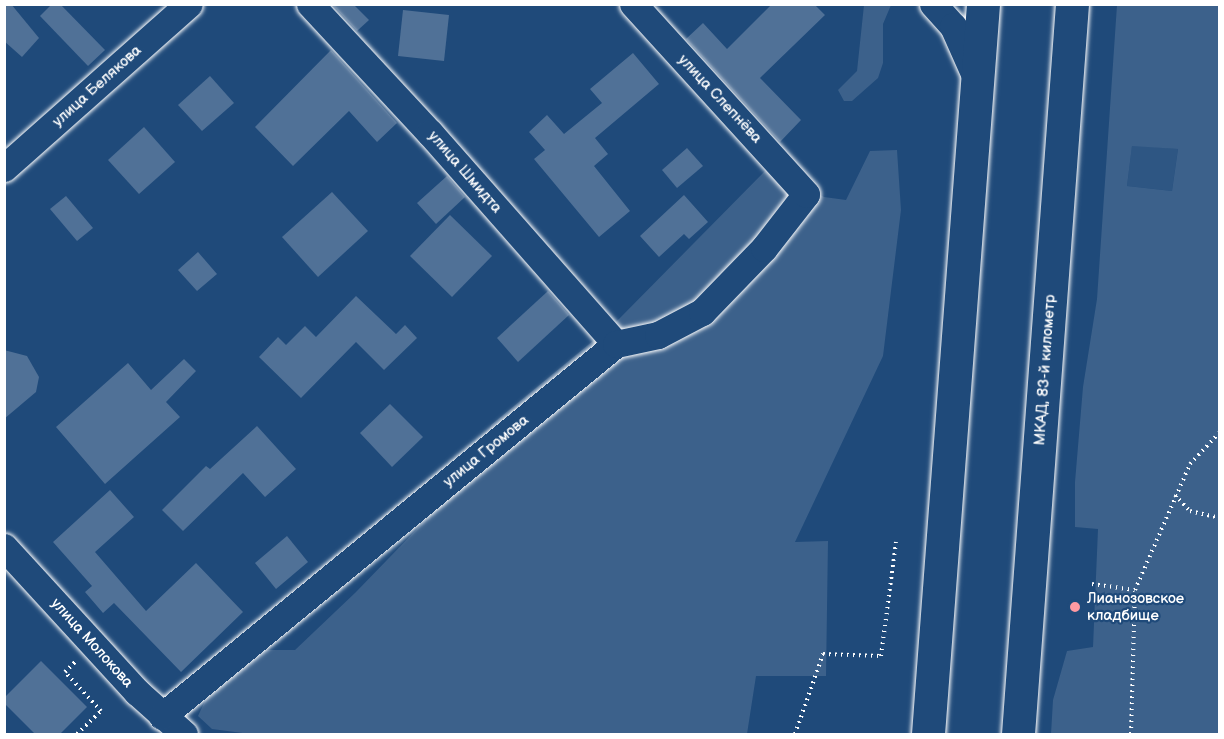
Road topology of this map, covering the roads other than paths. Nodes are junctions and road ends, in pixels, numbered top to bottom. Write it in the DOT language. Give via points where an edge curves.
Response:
graph roads {
  1 [pos="189,4"];
  2 [pos="310,4"];
  3 [pos="633,4"];
  4 [pos="933,4"];
  5 [pos="983,4"];
  6 [pos="1072,4"];
  7 [pos="977,82"];
  8 [pos="4,168"];
  9 [pos="806,194"];
  10 [pos="616,344"];
  11 [pos="4,547"];
  12 [pos="162,716"];
  13 [pos="184,735"];
  14 [pos="928,735"];
  15 [pos="1018,735"];
  1 -- 8 [label="street, улица Белякова"];
  2 -- 10 [label="street, улица Шмидта"];
  3 -- 9 [label="street, улица Слепнёва"];
  4 -- 7 [label="street" via="953,26"];
  5 -- 7 [label="highway"];
  6 -- 15 [label="highway, МКАД, 83-й километр"];
  7 -- 14 [label="highway"];
  9 -- 10 [label="street, улица Громова" via="764,248 702,312 658,335"];
  10 -- 12 [label="street, улица Громова"];
  11 -- 12 [label="street, улица Молокова"];
  12 -- 13 [label="street, улица Молокова"];
}
